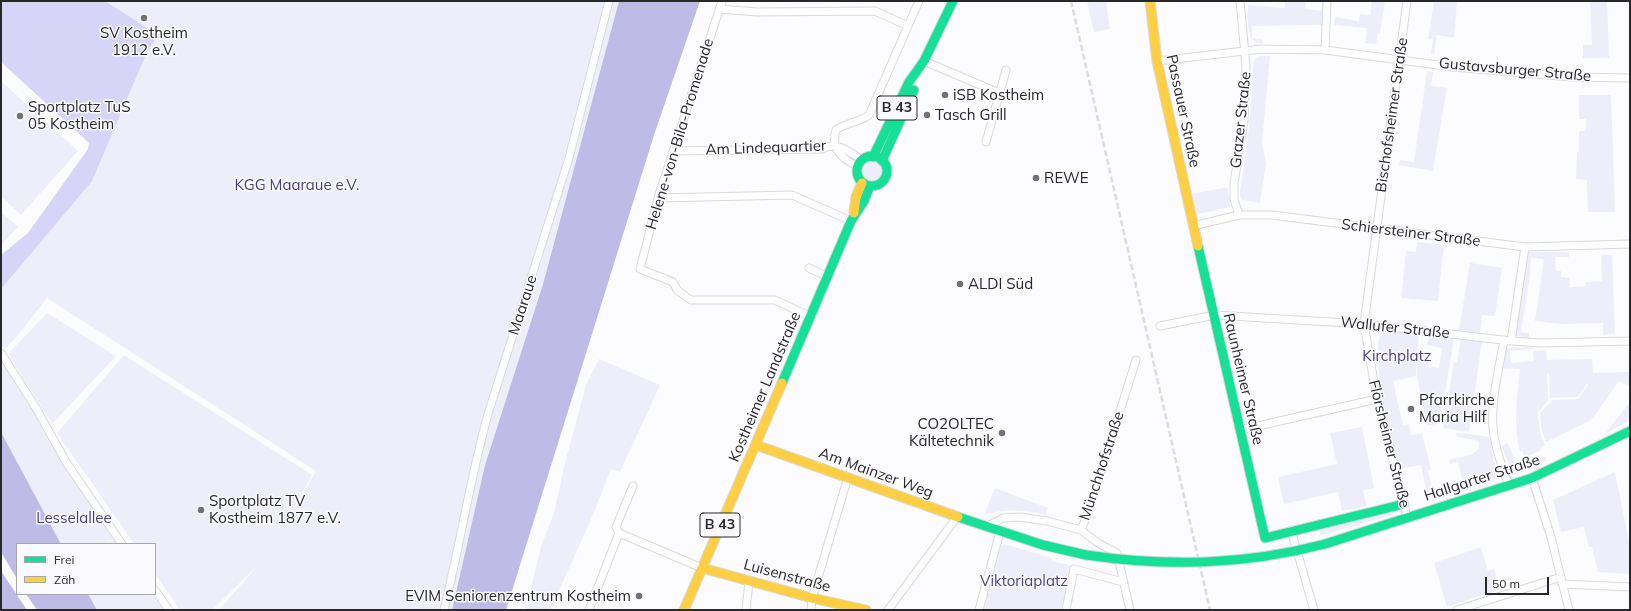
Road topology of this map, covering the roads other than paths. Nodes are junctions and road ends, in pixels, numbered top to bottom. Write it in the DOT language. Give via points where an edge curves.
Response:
graph roads {
  1 [pos="608,1"];
  2 [pos="722,1"];
  3 [pos="919,1"];
  4 [pos="953,1"];
  5 [pos="1150,1"];
  6 [pos="1240,1"];
  7 [pos="1327,1"];
  8 [pos="1407,1"];
  9 [pos="719,9"];
  10 [pos="908,26"];
  11 [pos="1245,50"];
  12 [pos="1325,50"];
  13 [pos="1399,59"];
  14 [pos="1157,60"];
  15 [pos="924,61"];
  16 [pos="1006,70"];
  17 [pos="1630,78"];
  18 [pos="999,93"];
  19 [pos="986,142"];
  20 [pos="836,146"];
  21 [pos="673,151"];
  22 [pos="878,159"];
  23 [pos="860,164"];
  24 [pos="866,184"];
  25 [pos="658,198"];
  26 [pos="1239,215"];
  27 [pos="852,219"];
  28 [pos="1193,226"];
  29 [pos="1376,229"];
  30 [pos="1630,244"];
  31 [pos="1525,247"];
  32 [pos="809,268"];
  33 [pos="828,277"];
  34 [pos="1215,315"];
  35 [pos="811,317"];
  36 [pos="1364,324"];
  37 [pos="1160,326"];
  38 [pos="1507,341"];
  39 [pos="1630,341"];
  40 [pos="1,353"];
  41 [pos="1136,360"];
  42 [pos="1377,398"];
  43 [pos="1240,430"];
  44 [pos="1630,431"];
  45 [pos="756,445"];
  46 [pos="848,477"];
  47 [pos="1532,478"];
  48 [pos="633,486"];
  49 [pos="1508,486"];
  50 [pos="1404,504"];
  51 [pos="957,517"];
  52 [pos="1407,517"];
  53 [pos="986,527"];
  54 [pos="1081,530"];
  55 [pos="1291,530"];
  56 [pos="619,533"];
  57 [pos="1004,533"];
  58 [pos="1265,538"];
  59 [pos="121,543"];
  60 [pos="1325,544"];
  61 [pos="702,568"];
  62 [pos="749,580"];
  63 [pos="1562,581"];
  64 [pos="1123,582"];
  65 [pos="1630,587"];
  66 [pos="156,591"];
  67 [pos="812,598"];
  68 [pos="169,610"];
  69 [pos="444,610"];
  70 [pos="589,610"];
  71 [pos="684,610"];
  72 [pos="746,610"];
  73 [pos="811,610"];
  74 [pos="866,610"];
  75 [pos="888,610"];
  76 [pos="979,610"];
  77 [pos="1066,610"];
  78 [pos="1130,610"];
  79 [pos="1314,610"];
  80 [pos="1457,610"];
  81 [pos="1569,610"];
  1 -- 69 [label="street, Maaraue" via="569,158 476,456"];
  2 -- 9 [label="street, Helene-von-Bila-Promenade"];
  3 -- 10 [label="street"];
  4 -- 15 [label="street, B 43"];
  5 -- 14 [label="street, Passauer Straße"];
  6 -- 11 [label="street, Grazer Straße"];
  7 -- 12 [label="street"];
  8 -- 13 [label="street, Bischofsheimer Straße"];
  9 -- 10 [label="street" via="757,12 875,11"];
  9 -- 21 [label="street, Helene-von-Bila-Promenade"];
  10 -- 20 [label="street" via="869,114 836,130"];
  11 -- 12 [label="street, Gustavsburger Straße"];
  11 -- 14 [label="street, Gustavsburger Straße"];
  11 -- 26 [label="street, Grazer Straße" via="1244,121 1234,182 1234,199"];
  12 -- 13 [label="street, Gustavsburger Straße"];
  13 -- 17 [label="street, Gustavsburger Straße" via="1534,74"];
  13 -- 29 [label="street, Bischofsheimer Straße"];
  14 -- 28 [label="street, Passauer Straße"];
  15 -- 18 [label="street"];
  15 -- 22 [label="street, B 43" via="916,84"];
  16 -- 18 [label="street"];
  18 -- 19 [label="street"];
  20 -- 21 [label="street, Am Lindequartier" via="822,149"];
  20 -- 23 [label="street" via="843,148"];
  21 -- 25 [label="street, Helene-von-Bila-Promenade"];
  22 -- 23 [label="street" via="867,158"];
  22 -- 24 [label="street, B 43" via="886,169 885,178 879,184"];
  23 -- 24 [label="street" via="858,174"];
  24 -- 27 [label="street, Kostheimer Landstraße / B 43" via="864,200"];
  25 -- 27 [label="street" via="792,195"];
  25 -- 35 [label="street, Helene-von-Bila-Promenade" via="640,268 673,282 678,291 691,300 775,300"];
  26 -- 28 [label="street, Schiersteiner Straße"];
  26 -- 29 [label="street, Schiersteiner Straße" via="1272,215"];
  27 -- 33 [label="street, Kostheimer Landstraße / B 43"];
  28 -- 34 [label="street, Raunheimer Straße"];
  29 -- 31 [label="street, Schiersteiner Straße"];
  29 -- 36 [label="street, Flörsheimer Straße"];
  30 -- 31 [label="street, Schiersteiner Straße"];
  31 -- 38 [label="street"];
  32 -- 33 [label="street"];
  33 -- 35 [label="street, Kostheimer Landstraße / B 43"];
  34 -- 36 [label="street, Wallufer Straße"];
  34 -- 37 [label="street, Wallufer Straße"];
  34 -- 43 [label="street, Raunheimer Straße"];
  35 -- 45 [label="street, Kostheimer Landstraße / B 43"];
  36 -- 38 [label="street, Wallufer Straße"];
  36 -- 42 [label="street, Flörsheimer Straße"];
  38 -- 39 [label="street, Wallufer Straße"];
  38 -- 49 [label="street" via="1496,391 1493,423 1494,437"];
  40 -- 59 [label="street" via="66,462"];
  41 -- 54 [label="street, Münchhofstraße"];
  42 -- 43 [label="street"];
  42 -- 50 [label="street, Flörsheimer Straße"];
  43 -- 58 [label="street, Raunheimer Straße"];
  44 -- 47 [label="street, Hallgarter Straße"];
  45 -- 46 [label="street, Am Mainzer Weg"];
  45 -- 61 [label="street, Kostheimer Landstraße / B 43"];
  46 -- 51 [label="street, Am Mainzer Weg"];
  46 -- 67 [label="street"];
  47 -- 49 [label="street, Hallgarter Straße"];
  47 -- 63 [label="street"];
  48 -- 56 [label="street" via="616,527"];
  49 -- 52 [label="street, Hallgarter Straße"];
  50 -- 52 [label="street, Flörsheimer Straße"];
  50 -- 55 [label="street, Hallgarter Straße"];
  51 -- 53 [label="street, Am Mainzer Weg"];
  51 -- 75 [label="street"];
  52 -- 60 [label="street, Hallgarter Straße"];
  53 -- 54 [label="street" via="1004,518 1020,517"];
  53 -- 57 [label="street, Am Mainzer Weg"];
  54 -- 64 [label="street, Münchhofstraße" via="1098,543 1117,552"];
  55 -- 58 [label="street, Hallgarter Straße"];
  55 -- 79 [label="street"];
  56 -- 61 [label="street"];
  56 -- 70 [label="street"];
  57 -- 60 [label="street, Am Mainzer Weg, bridge" via="1086,555 1153,563 1208,563 1264,557"];
  57 -- 76 [label="street"];
  61 -- 62 [label="street, Luisenstraße"];
  61 -- 71 [label="street, B 43"];
  62 -- 67 [label="street, Luisenstraße"];
  62 -- 72 [label="street"];
  63 -- 65 [label="street"];
  63 -- 80 [label="street"];
  63 -- 81 [label="street"];
  64 -- 77 [label="street" via="1074,569"];
  64 -- 78 [label="street, Münchhofstraße"];
  66 -- 68 [label="street"];
  67 -- 73 [label="street"];
  67 -- 74 [label="street, Luisenstraße"];
}
